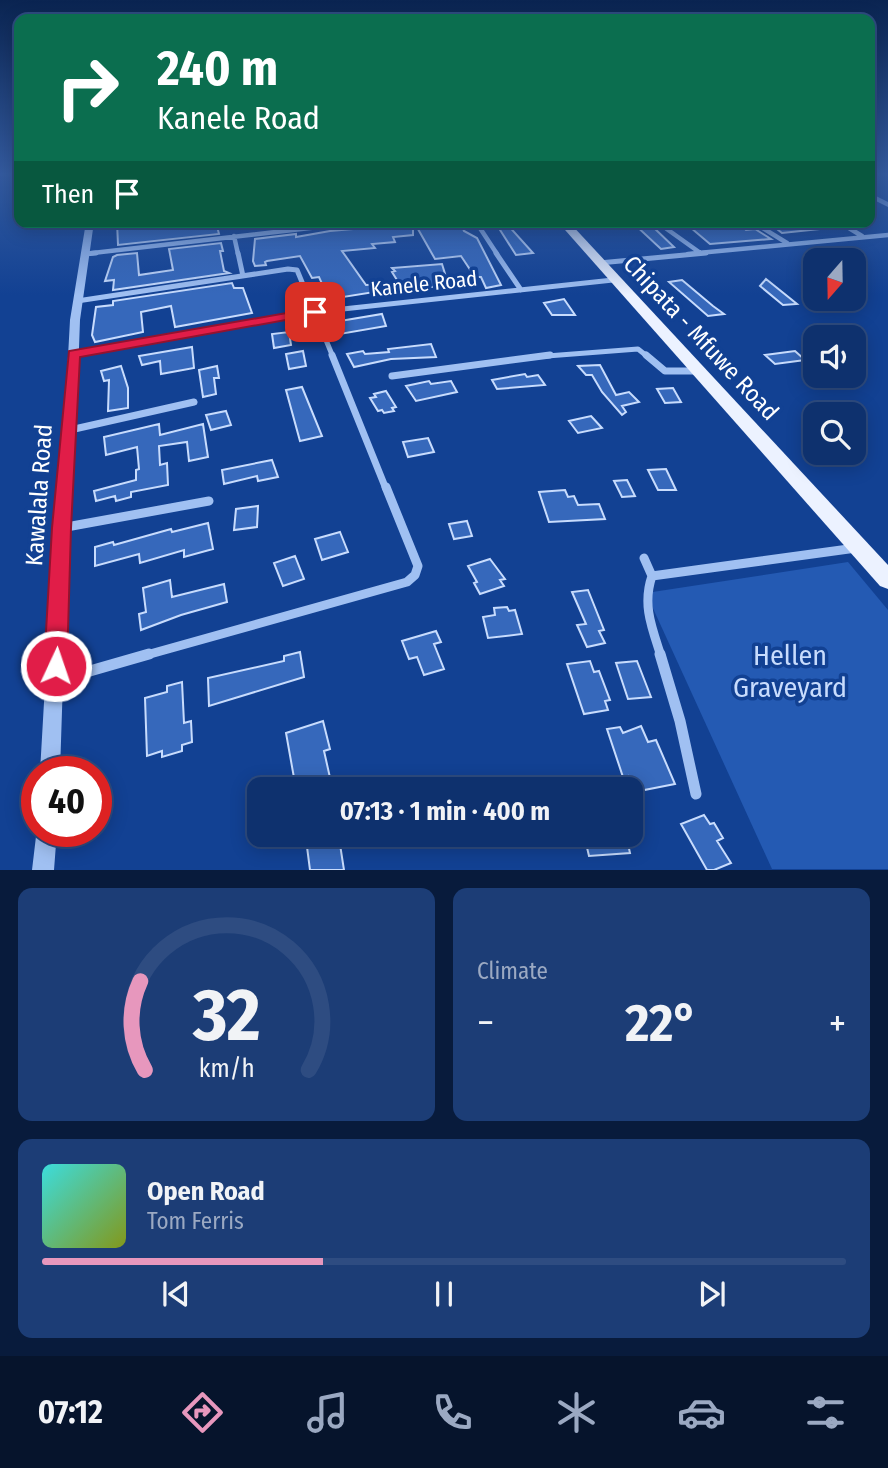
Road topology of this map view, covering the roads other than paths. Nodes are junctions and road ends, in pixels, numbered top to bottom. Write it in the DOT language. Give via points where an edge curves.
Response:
graph roads {
  1 [pos="89,228"];
  2 [pos="286,228"];
  3 [pos="480,228"];
  4 [pos="568,228"];
  5 [pos="666,228"];
  6 [pos="763,228"];
  7 [pos="849,228"];
  8 [pos="888,235"];
  9 [pos="234,236"];
  10 [pos="863,237"];
  11 [pos="788,243"];
  12 [pos="700,252"];
  13 [pos="84,254"];
  14 [pos="599,263"];
  15 [pos="243,276"];
  16 [pos="613,280"];
  17 [pos="522,290"];
  18 [pos="77,301"];
  19 [pos="315,312"];
  20 [pos="74,354"];
  21 [pos="698,371"];
  22 [pos="393,376"];
  23 [pos="194,402"];
  24 [pos="70,430"];
  25 [pos="209,501"];
  26 [pos="61,528"];
  27 [pos="860,548"];
  28 [pos="644,558"];
  29 [pos="652,576"];
  30 [pos="888,579"];
  31 [pos="54,681"];
  32 [pos="51,756"];
  33 [pos="696,794"];
  34 [pos="45,847"];
  35 [pos="43,870"];
  1 -- 13 [label="street, Kawalala Road"];
  2 -- 9 [label="street"];
  3 -- 17 [label="street"];
  4 -- 14 [label="main road, Chipata - Mfuwe Road"];
  5 -- 12 [label="street"];
  6 -- 11 [label="street"];
  7 -- 10 [label="street"];
  8 -- 10 [label="street"];
  9 -- 13 [label="street"];
  9 -- 15 [label="street"];
  10 -- 11 [label="street"];
  11 -- 12 [label="street"];
  12 -- 14 [label="street"];
  13 -- 18 [label="street, Kawalala Road"];
  14 -- 16 [label="main road, Chipata - Mfuwe Road"];
  15 -- 18 [label="street"];
  15 -- 19 [label="street" via="297,271"];
  16 -- 17 [label="street, Kanele Road"];
  16 -- 21 [label="main road, Chipata - Mfuwe Road"];
  17 -- 19 [label="street, Kanele Road"];
  18 -- 20 [label="street, Kawalala Road"];
  19 -- 20 [label="street, Kanele Road"];
  19 -- 31 [label="street" via="418,566 415,575 407,582"];
  20 -- 24 [label="street, Kawalala Road"];
  21 -- 22 [label="street" via="665,371 638,349"];
  21 -- 27 [label="main road, Chipata - Mfuwe Road"];
  23 -- 24 [label="street"];
  24 -- 26 [label="street, Kawalala Road"];
  25 -- 26 [label="street"];
  26 -- 31 [label="street, Kawalala Road"];
  27 -- 29 [label="street"];
  27 -- 30 [label="main road, Chipata - Mfuwe Road"];
  28 -- 29 [label="street"];
  29 -- 33 [label="street" via="646,593 649,617"];
  31 -- 32 [label="street, Kawalala Road"];
  34 -- 35 [label="street"];
}
